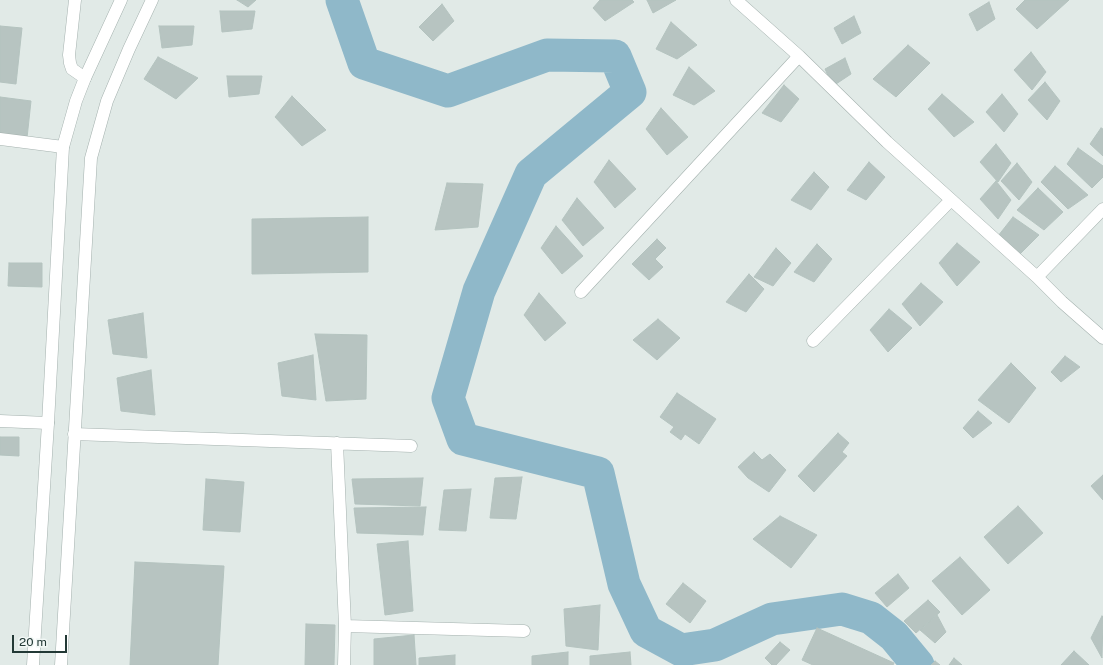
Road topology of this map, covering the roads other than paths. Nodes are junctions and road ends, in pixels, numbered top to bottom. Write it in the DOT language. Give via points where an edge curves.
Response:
graph roads {
  1 [pos="75,0"];
  2 [pos="121,0"];
  3 [pos="152,0"];
  4 [pos="736,0"];
  5 [pos="799,56"];
  6 [pos="85,78"];
  7 [pos="0,139"];
  8 [pos="63,147"];
  9 [pos="951,200"];
  10 [pos="1103,209"];
  11 [pos="1037,277"];
  12 [pos="581,292"];
  13 [pos="1101,332"];
  14 [pos="813,341"];
  15 [pos="0,421"];
  16 [pos="48,423"];
  17 [pos="74,434"];
  18 [pos="338,443"];
  19 [pos="411,446"];
  20 [pos="345,626"];
  21 [pos="524,631"];
  22 [pos="33,665"];
  23 [pos="61,665"];
  24 [pos="344,665"];
  1 -- 6 [label="street" via="69,55 72,69"];
  2 -- 6 [label="street"];
  3 -- 17 [label="street" via="107,101 91,158"];
  4 -- 5 [label="street"];
  5 -- 9 [label="street"];
  5 -- 12 [label="street"];
  6 -- 8 [label="street"];
  7 -- 8 [label="street"];
  8 -- 16 [label="street"];
  9 -- 11 [label="street"];
  9 -- 14 [label="street"];
  10 -- 11 [label="street"];
  11 -- 13 [label="street" via="1062,302"];
  15 -- 16 [label="street"];
  16 -- 22 [label="street"];
  17 -- 18 [label="street"];
  17 -- 23 [label="street"];
  18 -- 19 [label="street"];
  18 -- 20 [label="street"];
  20 -- 21 [label="street"];
  20 -- 24 [label="street"];
}
